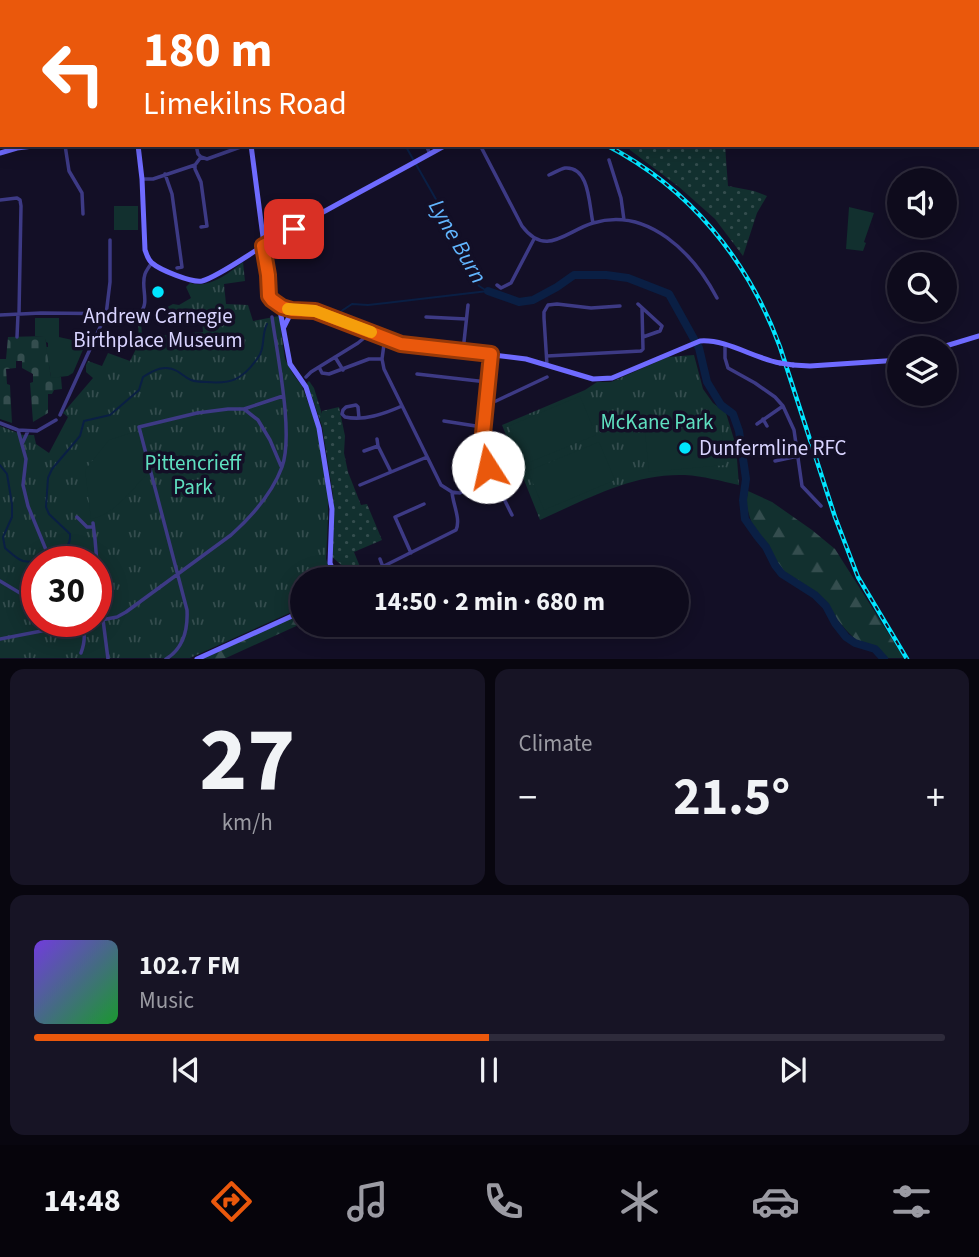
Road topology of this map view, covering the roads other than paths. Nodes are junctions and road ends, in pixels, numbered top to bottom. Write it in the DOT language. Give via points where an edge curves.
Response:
graph roads {
  1 [pos="17,147"];
  2 [pos="65,147"];
  3 [pos="138,147"];
  4 [pos="196,147"];
  5 [pos="242,147"];
  6 [pos="248,147"];
  7 [pos="427,147"];
  8 [pos="442,147"];
  9 [pos="481,147"];
  10 [pos="0,153"];
  11 [pos="430,154"];
  12 [pos="201,157"];
  13 [pos="609,160"];
  14 [pos="195,165"];
  15 [pos="165,174"];
  16 [pos="549,175"];
  17 [pos="142,180"];
  18 [pos="0,200"];
  19 [pos="83,214"];
  20 [pos="624,219"];
  21 [pos="593,223"];
  22 [pos="201,227"];
  23 [pos="534,239"];
  24 [pos="110,240"];
  25 [pos="263,246"];
  26 [pos="152,263"];
  27 [pos="177,268"];
  28 [pos="497,285"];
  29 [pos="717,298"];
  30 [pos="468,305"];
  31 [pos="281,306"];
  32 [pos="620,306"];
  33 [pos="297,310"];
  34 [pos="18,314"];
  35 [pos="104,314"];
  36 [pos="0,315"];
  37 [pos="272,317"];
  38 [pos="426,317"];
  39 [pos="466,318"];
  40 [pos="284,327"];
  41 [pos="371,332"];
  42 [pos="979,336"];
  43 [pos="18,337"];
  44 [pos="385,337"];
  45 [pos="643,337"];
  46 [pos="957,343"];
  47 [pos="725,344"];
  48 [pos="463,351"];
  49 [pos="491,354"];
  50 [pos="547,356"];
  51 [pos="335,357"];
  52 [pos="382,359"];
  53 [pos="887,360"];
  54 [pos="547,365"];
  55 [pos="319,367"];
  56 [pos="343,370"];
  57 [pos="417,374"];
  58 [pos="306,377"];
  59 [pos="547,377"];
  60 [pos="487,382"];
  61 [pos="283,396"];
  62 [pos="485,402"];
  63 [pos="402,406"];
  64 [pos="783,406"];
  65 [pos="244,409"];
  66 [pos="60,415"];
  67 [pos="359,418"];
  68 [pos="763,419"];
  69 [pos="56,420"];
  70 [pos="444,421"];
  71 [pos="0,423"];
  72 [pos="757,424"];
  73 [pos="482,426"];
  74 [pos="767,426"];
  75 [pos="18,430"];
  76 [pos="30,431"];
  77 [pos="377,439"];
  78 [pos="22,444"];
  79 [pos="378,446"];
  80 [pos="364,451"];
  81 [pos="798,456"];
  82 [pos="427,457"];
  83 [pos="775,461"];
  84 [pos="282,468"];
  85 [pos="372,471"];
  86 [pos="391,472"];
  87 [pos="490,478"];
  88 [pos="374,479"];
  89 [pos="360,485"];
  90 [pos="452,492"];
  91 [pos="424,504"];
  92 [pos="821,506"];
  93 [pos="503,515"];
  94 [pos="78,517"];
  95 [pos="45,546"];
  96 [pos="94,546"];
  97 [pos="411,553"];
  98 [pos="380,559"];
  99 [pos="383,566"];
  100 [pos="332,567"];
  101 [pos="176,575"];
  102 [pos="0,581"];
  103 [pos="21,593"];
  104 [pos="290,617"];
  105 [pos="112,618"];
  106 [pos="21,634"];
  107 [pos="84,637"];
  108 [pos="105,637"];
  109 [pos="0,639"];
  110 [pos="81,653"];
  111 [pos="108,659"];
  112 [pos="166,659"];
  113 [pos="197,659"];
  1 -- 10 [label="street"];
  2 -- 19 [label="street" via="69,171 82,193"];
  3 -- 17 [label="street"];
  4 -- 12 [label="street"];
  5 -- 12 [label="street"];
  6 -- 25 [label="street"];
  7 -- 11 [label="street"];
  8 -- 11 [label="street"];
  9 -- 23 [label="street" via="522,226"];
  11 -- 25 [label="street"];
  12 -- 14 [label="street"];
  13 -- 20 [label="street"];
  14 -- 15 [label="street"];
  14 -- 22 [label="street" via="207,226"];
  15 -- 17 [label="street"];
  15 -- 27 [label="street" via="182,267"];
  16 -- 21 [label="street" via="564,168 583,177"];
  17 -- 26 [label="street" via="145,250"];
  18 -- 34 [label="street" via="17,198 21,206"];
  20 -- 21 [label="street"];
  20 -- 29 [label="street" via="667,236 696,265"];
  21 -- 23 [label="street" via="558,240"];
  23 -- 28 [label="street" via="511,283 501,288"];
  24 -- 35 [label="street"];
  25 -- 26 [label="street" via="199,281"];
  25 -- 31 [label="street" via="269,296"];
  26 -- 35 [label="street" via="145,276 144,309 134,315"];
  30 -- 39 [label="street"];
  31 -- 33 [label="street"];
  31 -- 40 [label="street"];
  32 -- 50 [label="street" via="548,305 544,312"];
  33 -- 40 [label="street"];
  33 -- 41 [label="street" via="315,311"];
  34 -- 35 [label="street"];
  34 -- 36 [label="street"];
  34 -- 43 [label="street"];
  35 -- 66 [label="street"];
  37 -- 61 [label="street"];
  38 -- 39 [label="street"];
  39 -- 48 [label="street"];
  40 -- 100 [label="street" via="290,363 304,384 320,428 331,495"];
  41 -- 44 [label="street"];
  41 -- 51 [label="street"];
  42 -- 46 [label="street"];
  44 -- 48 [label="street" via="401,344"];
  44 -- 52 [label="street"];
  45 -- 45 [label="street" via="640,306 662,326"];
  45 -- 50 [label="street" via="643,349 638,352"];
  47 -- 53 [label="street, bridge" via="793,365"];
  47 -- 54 [label="street" via="697,342 612,378 593,379"];
  47 -- 64 [label="street" via="729,368"];
  48 -- 49 [label="street"];
  49 -- 54 [label="street"];
  49 -- 60 [label="street"];
  50 -- 54 [label="street"];
  51 -- 55 [label="street"];
  51 -- 56 [label="street"];
  52 -- 56 [label="street" via="369,359"];
  52 -- 63 [label="street"];
  55 -- 56 [label="street" via="329,374"];
  55 -- 58 [label="street"];
  57 -- 60 [label="street"];
  59 -- 62 [label="street"];
  60 -- 62 [label="street"];
  61 -- 65 [label="street"];
  61 -- 84 [label="street" via="286,454"];
  62 -- 73 [label="street"];
  63 -- 67 [label="street"];
  63 -- 82 [label="street"];
  64 -- 68 [label="street"];
  64 -- 81 [label="street" via="794,430"];
  65 -- 84 [label="street" via="258,419"];
  65 -- 101 [label="street" via="197,413 139,427"];
  67 -- 67 [label="street" via="345,416 343,410 356,405"];
  68 -- 72 [label="street"];
  68 -- 74 [label="street"];
  69 -- 76 [label="street"];
  70 -- 73 [label="street"];
  71 -- 75 [label="street"];
  73 -- 87 [label="street"];
  75 -- 76 [label="street"];
  75 -- 78 [label="street"];
  76 -- 78 [label="street"];
  77 -- 79 [label="street"];
  78 -- 95 [label="street" via="26,459 23,485"];
  79 -- 80 [label="street"];
  79 -- 86 [label="street"];
  81 -- 83 [label="street"];
  81 -- 92 [label="street" via="802,486"];
  82 -- 86 [label="street"];
  82 -- 90 [label="street" via="441,485"];
  84 -- 101 [label="street" via="246,521"];
  85 -- 88 [label="street"];
  86 -- 88 [label="street"];
  87 -- 90 [label="street" via="460,493"];
  87 -- 93 [label="street" via="511,513"];
  88 -- 89 [label="street"];
  90 -- 97 [label="street" via="459,523 456,530"];
  91 -- 97 [label="street" via="395,517"];
  94 -- 96 [label="street" via="87,527 93,525"];
  97 -- 99 [label="street"];
  98 -- 99 [label="street"];
  101 -- 105 [label="street"];
  101 -- 112 [label="street" via="187,621 184,640"];
  102 -- 103 [label="street"];
  104 -- 113 [label="street"];
  106 -- 109 [label="street"];
  107 -- 110 [label="street"];
  108 -- 111 [label="street"];
}
